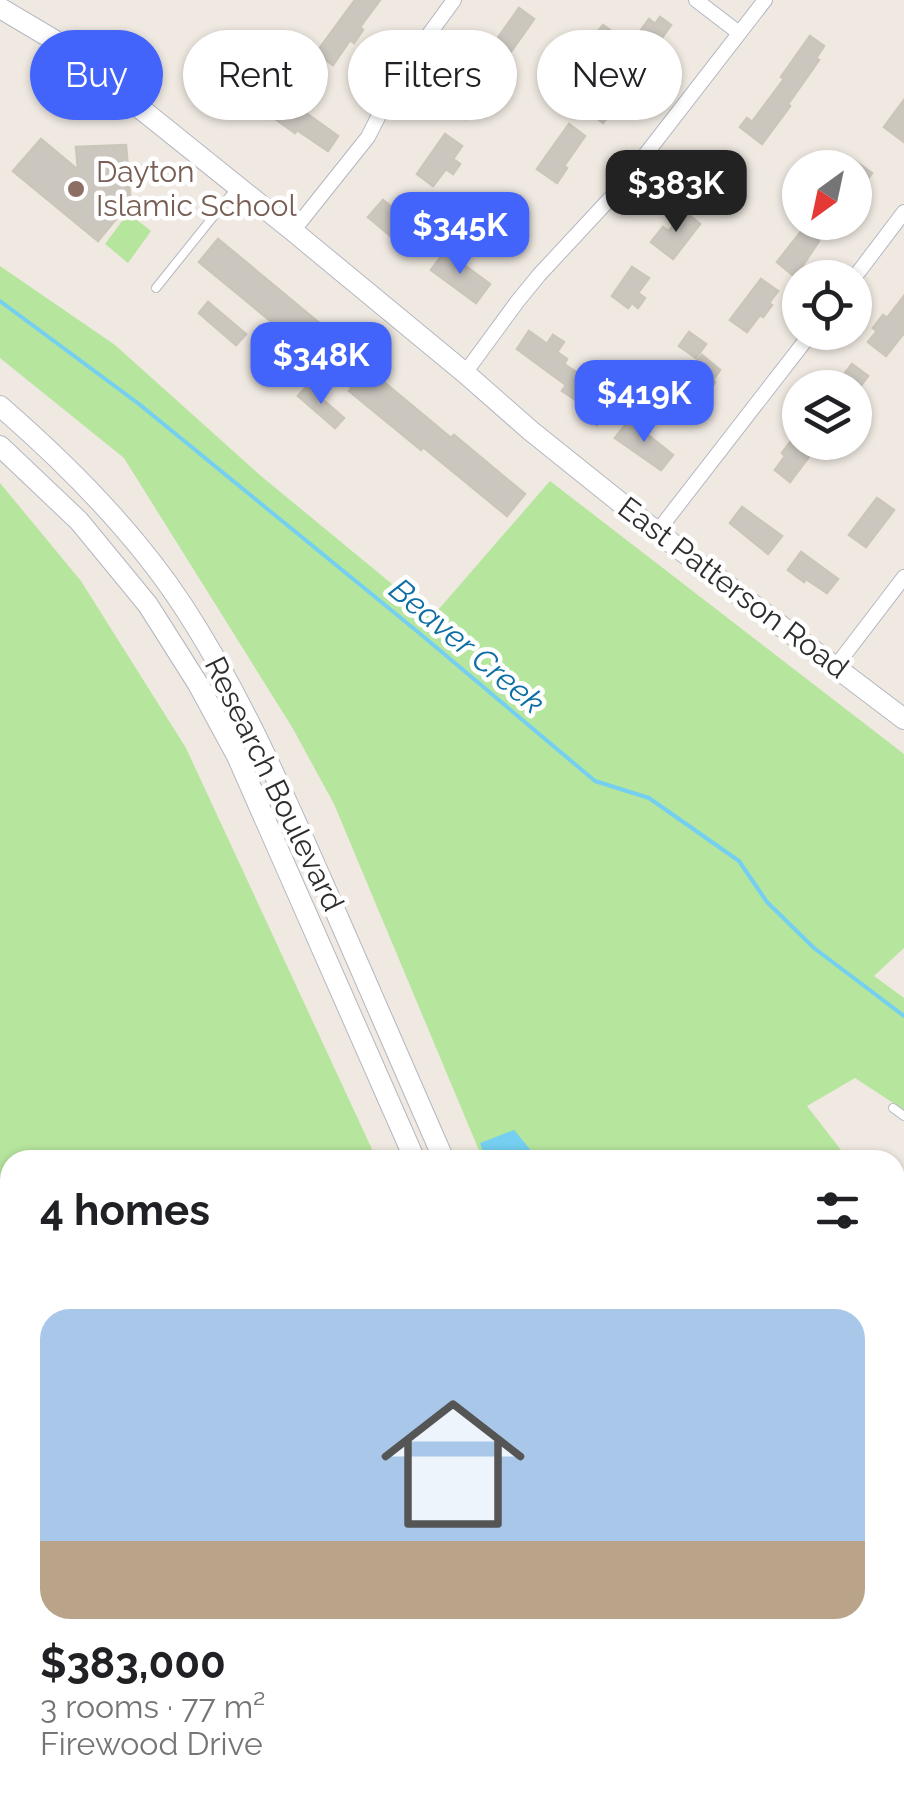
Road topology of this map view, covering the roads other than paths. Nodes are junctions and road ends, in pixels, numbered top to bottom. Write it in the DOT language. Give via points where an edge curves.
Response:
graph roads {
  1 [pos="454,0"];
  2 [pos="696,0"];
  3 [pos="764,0"];
  4 [pos="0,8"];
  5 [pos="740,33"];
  6 [pos="238,186"];
  7 [pos="904,212"];
  8 [pos="293,231"];
  9 [pos="868,260"];
  10 [pos="156,288"];
  11 [pos="798,350"];
  12 [pos="465,373"];
  13 [pos="0,406"];
  14 [pos="0,446"];
  15 [pos="658,532"];
  16 [pos="904,577"];
  17 [pos="836,666"];
  18 [pos="904,719"];
  19 [pos="893,1108"];
  20 [pos="904,1116"];
  21 [pos="411,1150"];
  22 [pos="440,1150"];
  1 -- 8 [label="street" via="400,74 368,136"];
  2 -- 5 [label="street"];
  3 -- 5 [label="street"];
  4 -- 6 [label="main road, East Patterson Road" via="104,71"];
  5 -- 12 [label="street"];
  6 -- 8 [label="main road, East Patterson Road"];
  6 -- 10 [label="lane"];
  7 -- 9 [label="street"];
  8 -- 12 [label="main road, East Patterson Road"];
  11 -- 15 [label="street"];
  12 -- 15 [label="main road, East Patterson Road"];
  13 -- 22 [label="main road, Research Boulevard" via="145,554 228,680"];
  14 -- 21 [label="main road, Research Boulevard" via="114,563 198,684 237,756"];
  15 -- 17 [label="main road, East Patterson Road"];
  16 -- 17 [label="street"];
  17 -- 18 [label="main road, East Patterson Road"];
  19 -- 20 [label="lane"];
}
